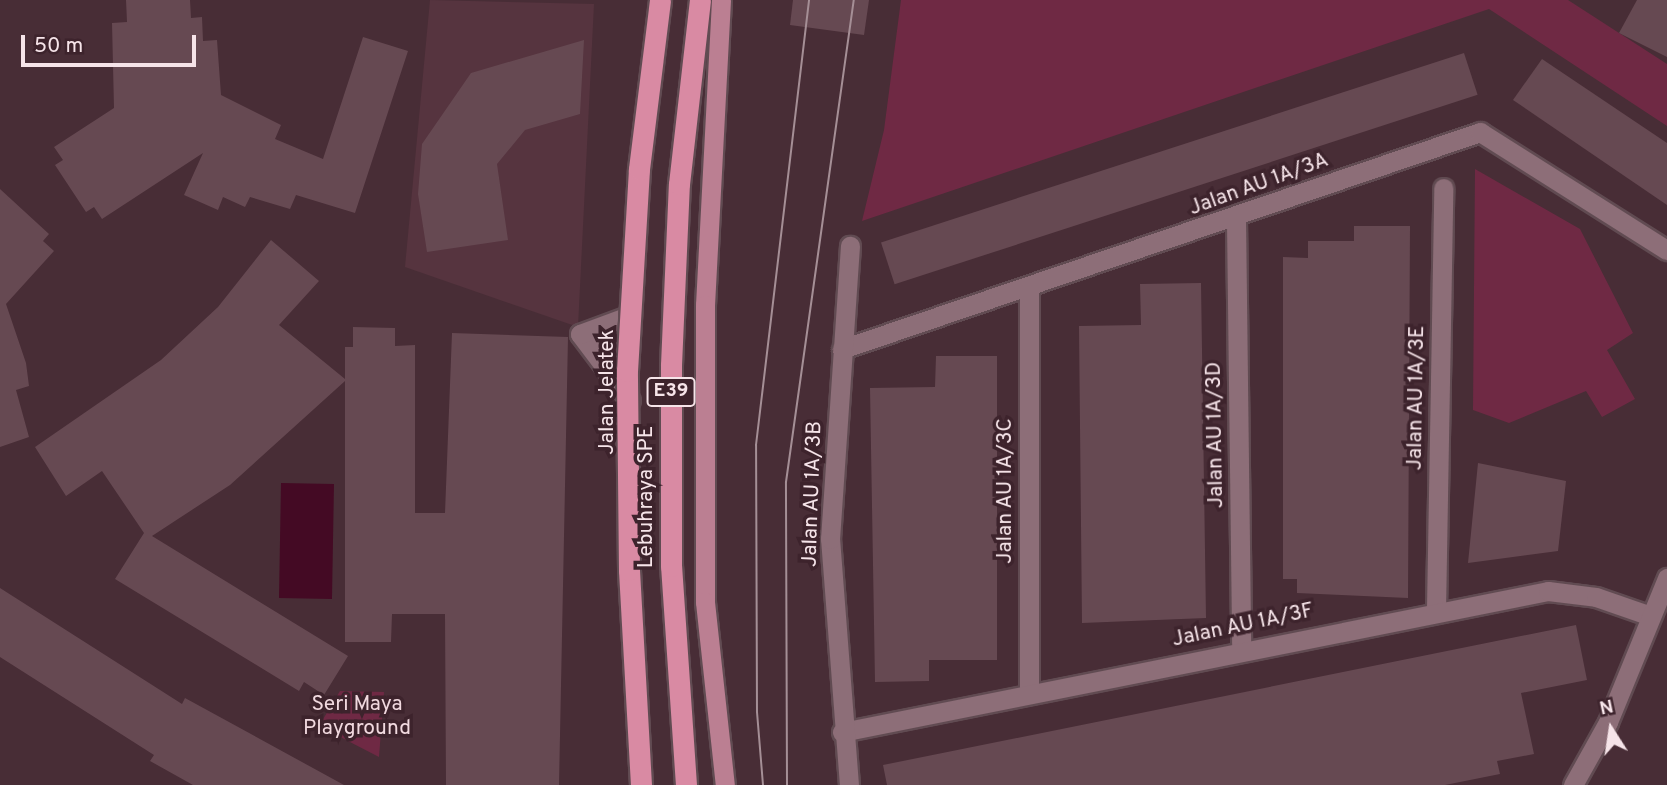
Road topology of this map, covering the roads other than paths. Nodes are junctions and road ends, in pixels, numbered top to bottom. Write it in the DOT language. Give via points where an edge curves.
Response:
graph roads {
  1 [pos="661,0"];
  2 [pos="700,0"];
  3 [pos="721,0"];
  4 [pos="1443,188"];
  5 [pos="1236,219"];
  6 [pos="850,246"];
  7 [pos="1667,250"];
  8 [pos="1029,288"];
  9 [pos="631,315"];
  10 [pos="842,349"];
  11 [pos="631,401"];
  12 [pos="1667,578"];
  13 [pos="1436,610"];
  14 [pos="1651,616"];
  15 [pos="1241,650"];
  16 [pos="1029,694"];
  17 [pos="842,732"];
  18 [pos="640,785"];
  19 [pos="686,785"];
  20 [pos="725,785"];
  21 [pos="849,785"];
  22 [pos="1573,785"];
  1 -- 9 [label="main road, Jalan Jelatek" via="633,242"];
  1 -- 18 [label="highway, Lebuhraya SPE / E39, bridge" via="639,169 627,372 629,570"];
  2 -- 19 [label="highway, Lebuhraya SPE / E39" via="679,184 671,365 671,566"];
  3 -- 20 [label="main road" via="705,305 705,602"];
  4 -- 13 [label="street, Jalan AU 1A/3E"];
  5 -- 7 [label="street, Jalan AU 1A/3A" via="1480,132"];
  5 -- 8 [label="street, Jalan AU 1A/3A"];
  5 -- 15 [label="street, Jalan AU 1A/3D"];
  6 -- 10 [label="street, Jalan AU 1A/3B"];
  8 -- 10 [label="street, Jalan AU 1A/3A"];
  8 -- 16 [label="street, Jalan AU 1A/3C"];
  9 -- 11 [label="main road, Jalan Jelatek"];
  9 -- 11 [label="street" via="580,334"];
  10 -- 17 [label="street, Jalan AU 1A/3B" via="830,539"];
  11 -- 18 [label="main road, Jalan Jelatek" via="629,528"];
  12 -- 14 [label="street"];
  13 -- 14 [label="street, Jalan AU 1A/3F" via="1548,591 1596,597"];
  13 -- 15 [label="street, Jalan AU 1A/3F"];
  14 -- 22 [label="street" via="1608,722"];
  15 -- 16 [label="street, Jalan AU 1A/3F"];
  16 -- 17 [label="street, Jalan AU 1A/3F"];
  17 -- 21 [label="street, Jalan AU 1A/3B"];
}
